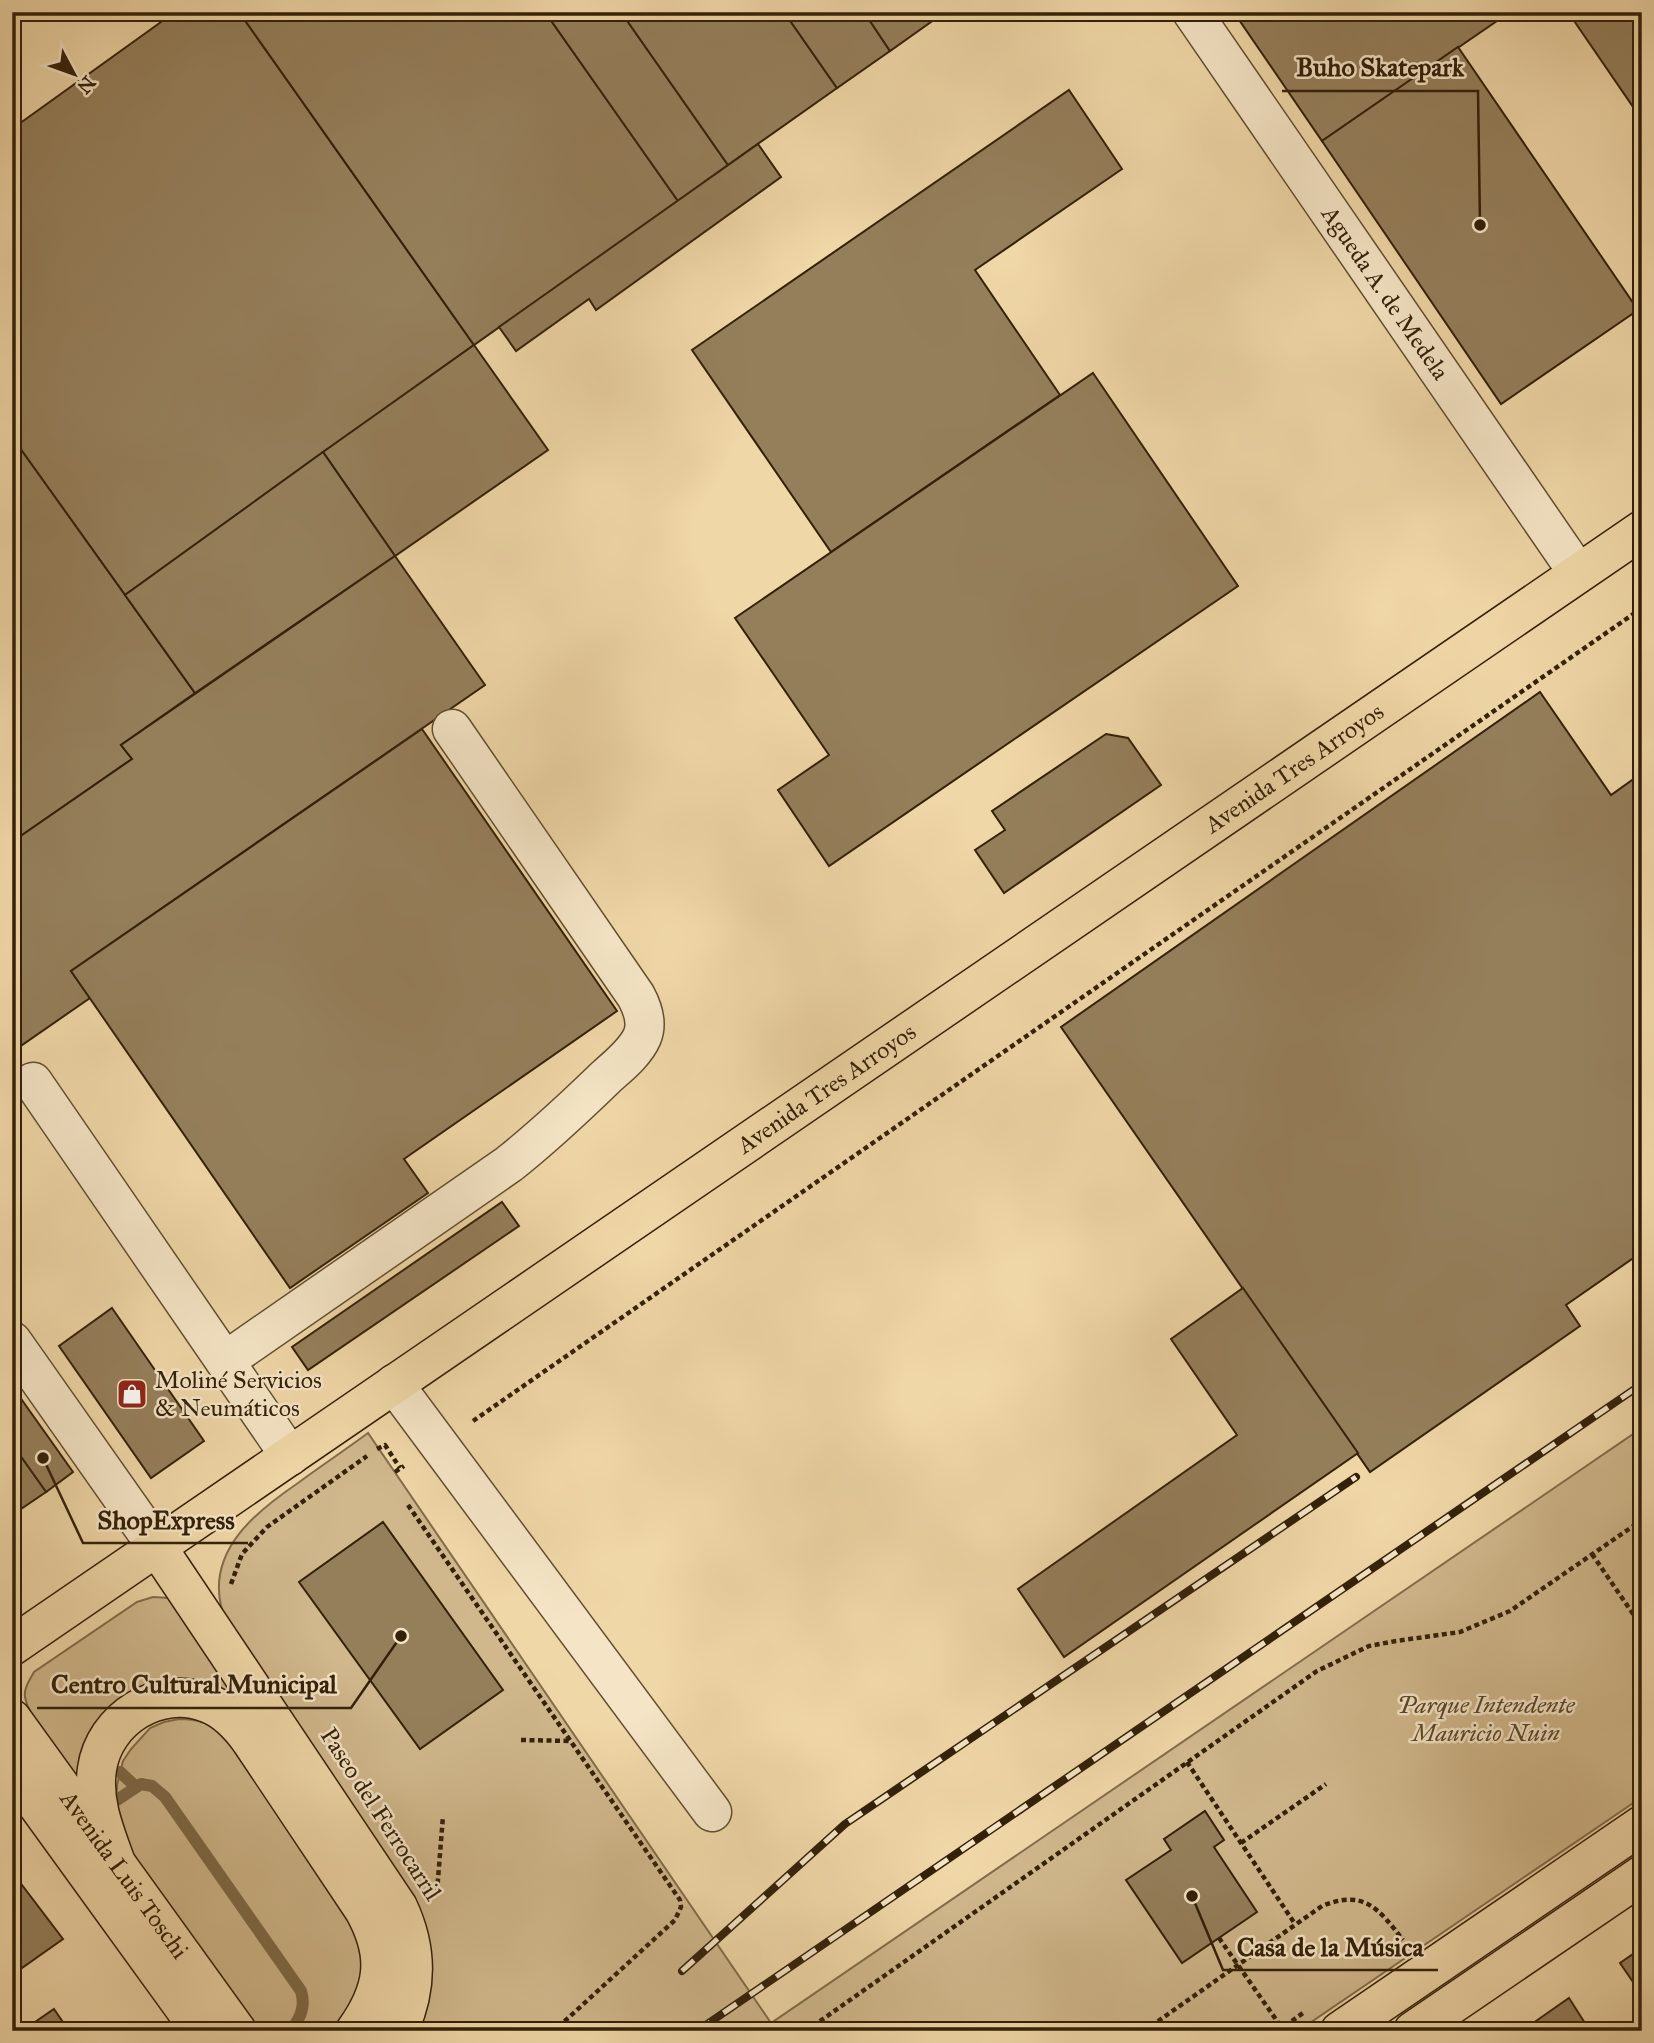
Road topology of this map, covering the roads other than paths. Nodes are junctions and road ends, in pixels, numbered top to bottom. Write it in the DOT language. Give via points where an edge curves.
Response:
graph roads {
  1 [pos="1192,12"];
  2 [pos="1642,530"];
  3 [pos="1578,573"];
  4 [pos="452,729"];
  5 [pos="33,1082"];
  6 [pos="12,1341"];
  7 [pos="225,1361"];
  8 [pos="394,1384"];
  9 [pos="290,1456"];
  10 [pos="157,1547"];
  11 [pos="12,1646"];
  12 [pos="12,1719"];
  13 [pos="12,1770"];
  14 [pos="712,1812"];
  15 [pos="1642,1825"];
  16 [pos="116,1863"];
  17 [pos="1642,1875"];
  18 [pos="201,2031"];
  19 [pos="237,2031"];
  20 [pos="355,2031"];
  21 [pos="397,2031"];
  22 [pos="1340,2031"];
  23 [pos="1413,2031"];
  1 -- 3 [label="street, Agueda A. de Medela"];
  2 -- 3 [label="main road, Avenida Tres Arroyos"];
  3 -- 8 [label="main road, Avenida Tres Arroyos"];
  4 -- 7 [label="street" via="636,996 644,1016 642,1037 628,1056 536,1143"];
  5 -- 7 [label="street"];
  6 -- 10 [label="street"];
  7 -- 9 [label="street"];
  8 -- 9 [label="main road, Avenida Tres Arroyos"];
  8 -- 14 [label="street"];
  9 -- 10 [label="main road, Avenida Tres Arroyos"];
  10 -- 11 [label="main road, Avenida Tres Arroyos"];
  10 -- 21 [label="main road" via="398,1907 410,1934 414,1963 407,2009"];
  12 -- 16 [label="main road, Avenida Luis Toschi"];
  13 -- 18 [label="main road, Avenida Luis Toschi"];
  15 -- 22 [label="main road"];
  16 -- 19 [label="main road, Avenida Luis Toschi"];
  16 -- 20 [label="main road" via="97,1803 97,1770 107,1739 130,1714 159,1701 190,1698 220,1709 251,1741 376,1933 381,1957 378,1983 370,2008"];
  17 -- 23 [label="main road"];
}
